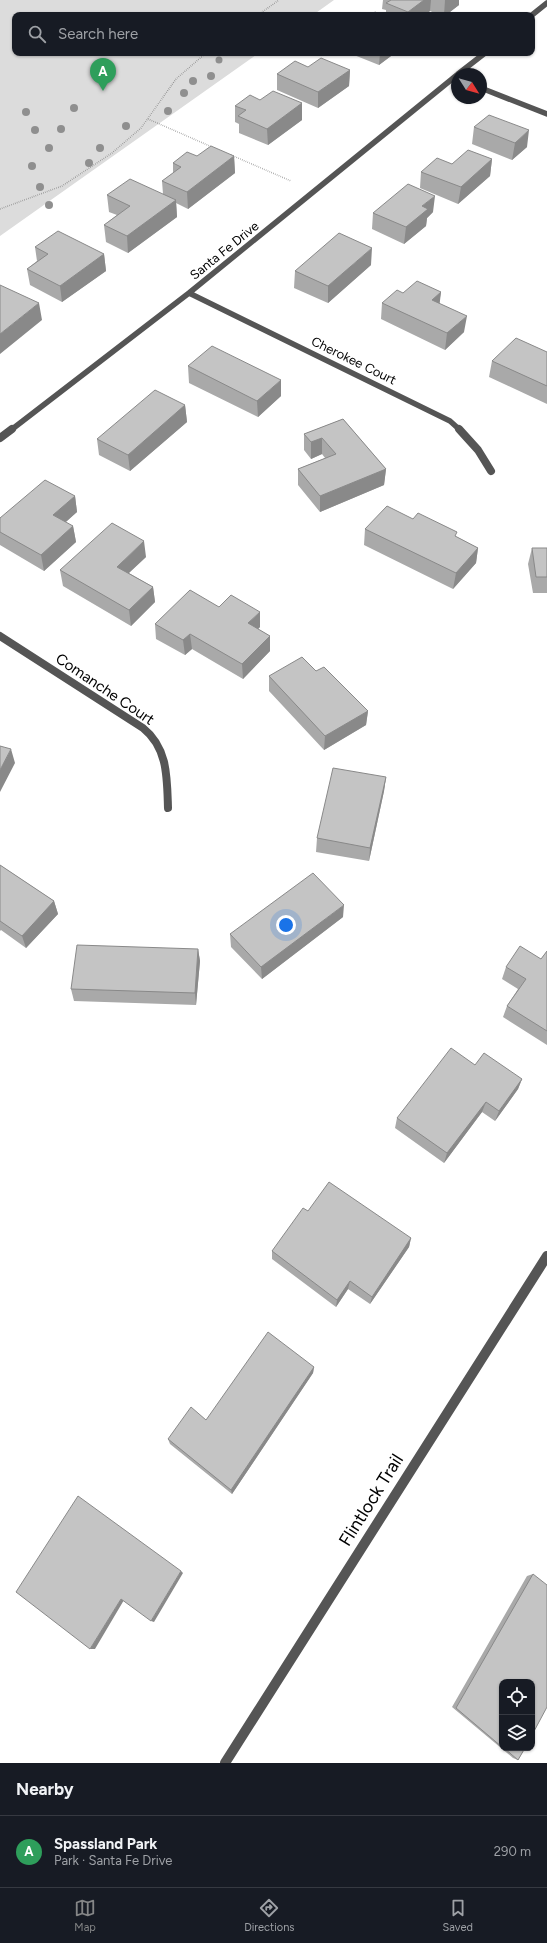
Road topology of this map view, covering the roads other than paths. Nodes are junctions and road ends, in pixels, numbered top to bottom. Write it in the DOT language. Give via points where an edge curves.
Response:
graph roads {
  1 [pos="547,3"];
  2 [pos="535,13"];
  3 [pos="481,56"];
  4 [pos="467,68"];
  5 [pos="451,81"];
  6 [pos="487,90"];
  7 [pos="547,114"];
  8 [pos="189,293"];
  9 [pos="0,438"];
  10 [pos="491,471"];
  11 [pos="0,636"];
  12 [pos="168,808"];
  13 [pos="547,1256"];
  14 [pos="225,1763"];
  1 -- 2 [label="street"];
  3 -- 4 [label="street, Santa Fe Drive"];
  5 -- 8 [label="street, Santa Fe Drive"];
  6 -- 7 [label="street"];
  8 -- 9 [label="street, Santa Fe Drive"];
  8 -- 10 [label="street, Cherokee Court" via="450,421 465,432"];
  11 -- 12 [label="street, Comanche Court" via="143,728 157,742 167,776"];
  13 -- 14 [label="street, Flintlock Trail"];
}
